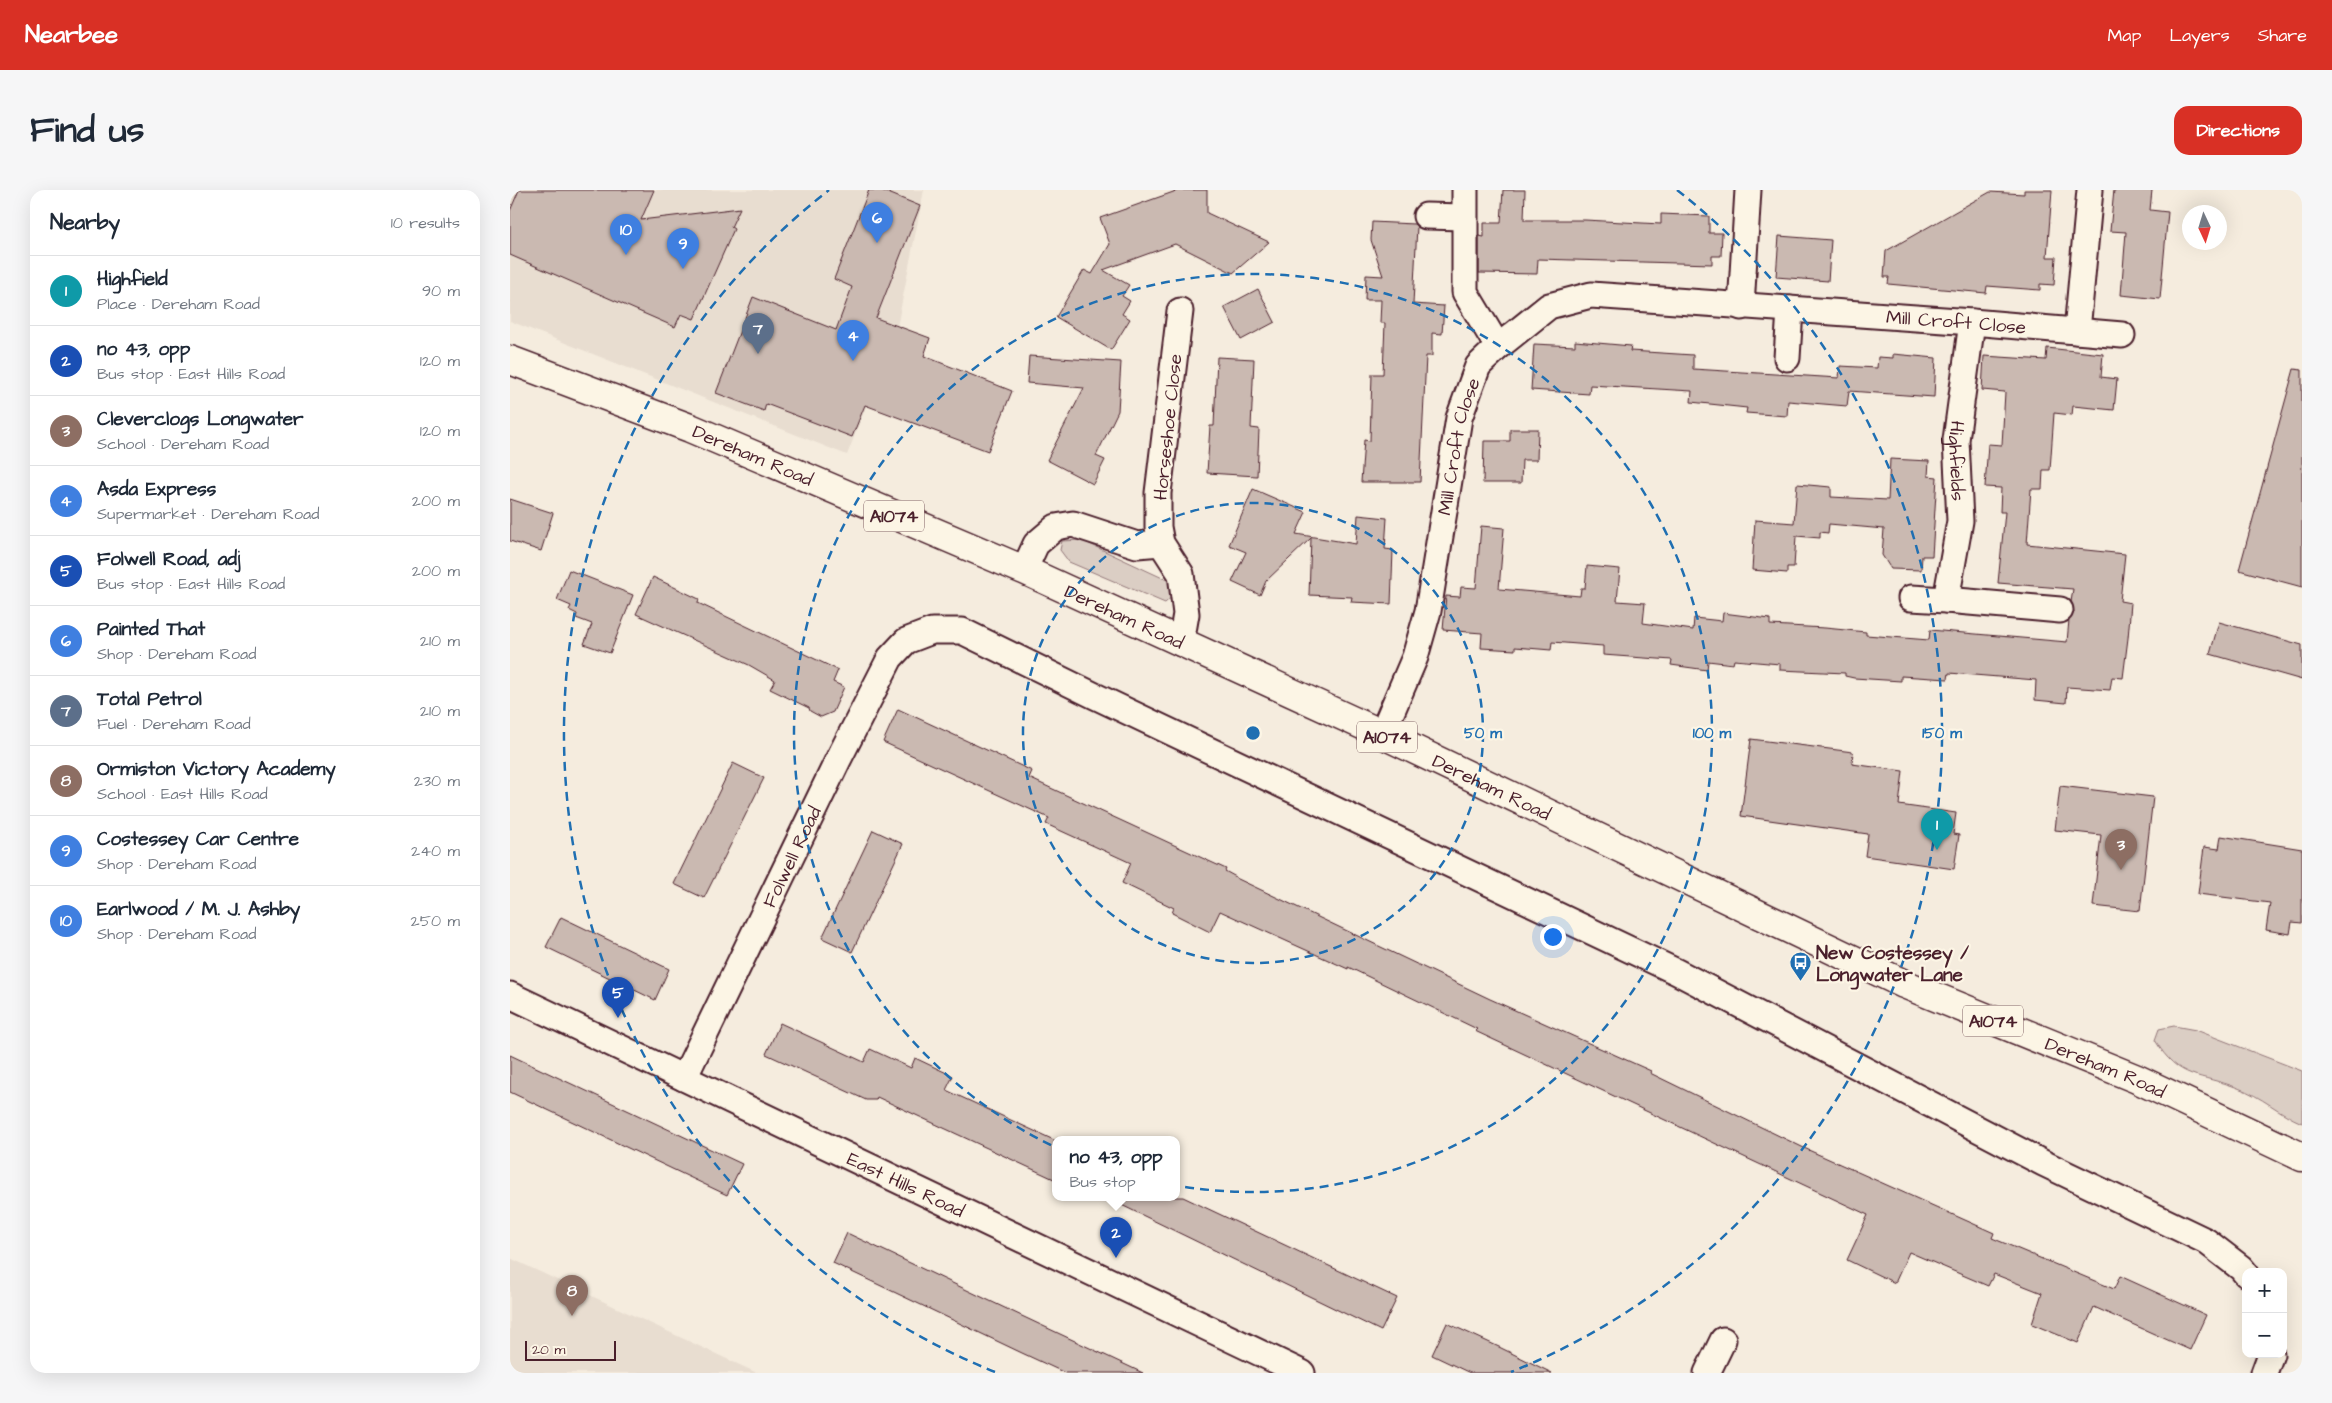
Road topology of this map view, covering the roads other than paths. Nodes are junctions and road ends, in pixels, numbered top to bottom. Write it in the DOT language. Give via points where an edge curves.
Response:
graph roads {
  1 [pos="1465,190"];
  2 [pos="1748,190"];
  3 [pos="2090,190"];
  4 [pos="1426,216"];
  5 [pos="1463,217"];
  6 [pos="1741,307"];
  7 [pos="1790,309"];
  8 [pos="1180,310"];
  9 [pos="1972,322"];
  10 [pos="2077,331"];
  11 [pos="2122,335"];
  12 [pos="1498,347"];
  13 [pos="1787,358"];
  14 [pos="510,360"];
  15 [pos="1161,543"];
  16 [pos="1024,570"];
  17 [pos="1911,598"];
  18 [pos="1946,600"];
  19 [pos="2060,610"];
  20 [pos="1181,643"];
  21 [pos="1382,734"];
  22 [pos="510,995"];
  23 [pos="684,1078"];
  24 [pos="2302,1157"];
  25 [pos="2242,1269"];
  26 [pos="1723,1340"];
  27 [pos="2270,1358"];
  28 [pos="1302,1373"];
  29 [pos="1707,1373"];
  30 [pos="2264,1373"];
  1 -- 5 [label="street"];
  2 -- 6 [label="street"];
  3 -- 10 [label="street"];
  4 -- 5 [label="street"];
  5 -- 12 [label="street" via="1465,292"];
  6 -- 7 [label="street, Mill Croft Close"];
  6 -- 12 [label="street, Mill Croft Close" via="1591,295 1549,306"];
  7 -- 9 [label="street, Mill Croft Close"];
  7 -- 13 [label="street"];
  8 -- 15 [label="street, Horseshoe Close" via="1158,493"];
  9 -- 10 [label="street, Mill Croft Close"];
  9 -- 18 [label="street, Highfields" via="1956,440 1960,521"];
  10 -- 11 [label="street, Mill Croft Close"];
  12 -- 21 [label="street, Mill Croft Close" via="1478,366 1459,418 1428,611 1415,657"];
  14 -- 16 [label="highway, Dereham Road / A1074" via="690,428"];
  15 -- 16 [label="street" via="1137,546 1073,524 1056,527 1036,544"];
  15 -- 20 [label="street, Horseshoe Close" via="1181,574 1186,614"];
  16 -- 20 [label="highway, Dereham Road / A1074"];
  17 -- 18 [label="street"];
  18 -- 19 [label="street"];
  20 -- 21 [label="highway, Dereham Road / A1074"];
  21 -- 24 [label="highway, Dereham Road / A1074" via="1904,984 2137,1079"];
  22 -- 23 [label="street, East Hills Road"];
  23 -- 25 [label="street, Folwell Road" via="890,658 906,641 932,631 962,632 1676,972 2043,1163 2206,1241"];
  23 -- 28 [label="street, East Hills Road"];
  26 -- 29 [label="street"];
  27 -- 30 [label="street"];
}
